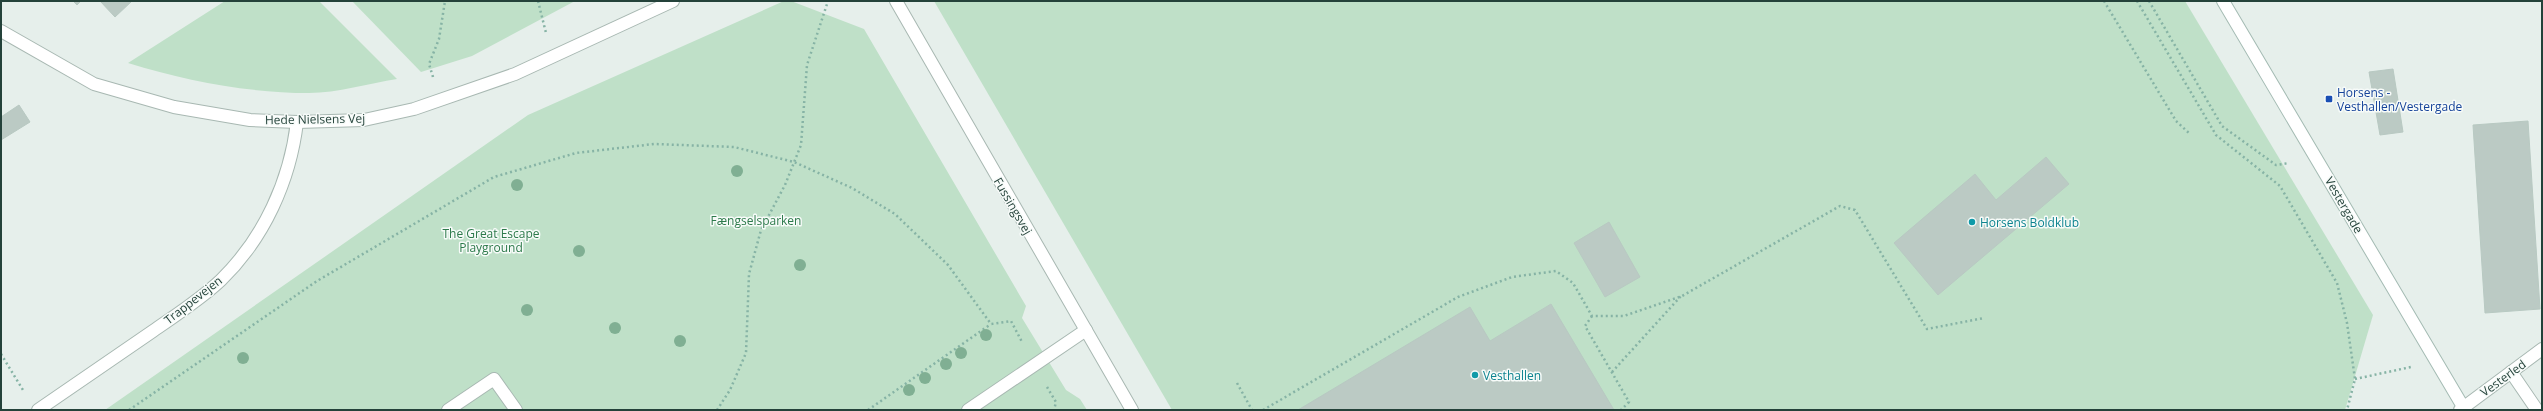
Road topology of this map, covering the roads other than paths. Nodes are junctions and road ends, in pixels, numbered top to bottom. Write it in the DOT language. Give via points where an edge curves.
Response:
graph roads {
  1 [pos="673,1"];
  2 [pos="896,1"];
  3 [pos="2223,1"];
  4 [pos="1,31"];
  5 [pos="297,122"];
  6 [pos="1086,330"];
  7 [pos="2542,349"];
  8 [pos="2511,372"];
  9 [pos="2463,409"];
  10 [pos="38,410"];
  11 [pos="448,410"];
  12 [pos="516,410"];
  13 [pos="968,410"];
  14 [pos="1132,410"];
  15 [pos="2537,410"];
  1 -- 5 [label="street, Hede Nielsens Vej" via="515,74 414,109 364,120"];
  2 -- 6 [label="street, Fussingsvej"];
  3 -- 9 [label="street, Vestergade"];
  4 -- 5 [label="street, Hede Nielsens Vej" via="94,84 174,107 250,120"];
  5 -- 10 [label="street, Trappevejen" via="294,150 277,198 259,234 221,280 184,309"];
  6 -- 13 [label="street"];
  6 -- 14 [label="street, Fussingsvej"];
  7 -- 8 [label="street, Vesterled"];
  8 -- 9 [label="street, Vesterled"];
  8 -- 15 [label="street"];
  11 -- 12 [label="street" via="494,379"];
}
